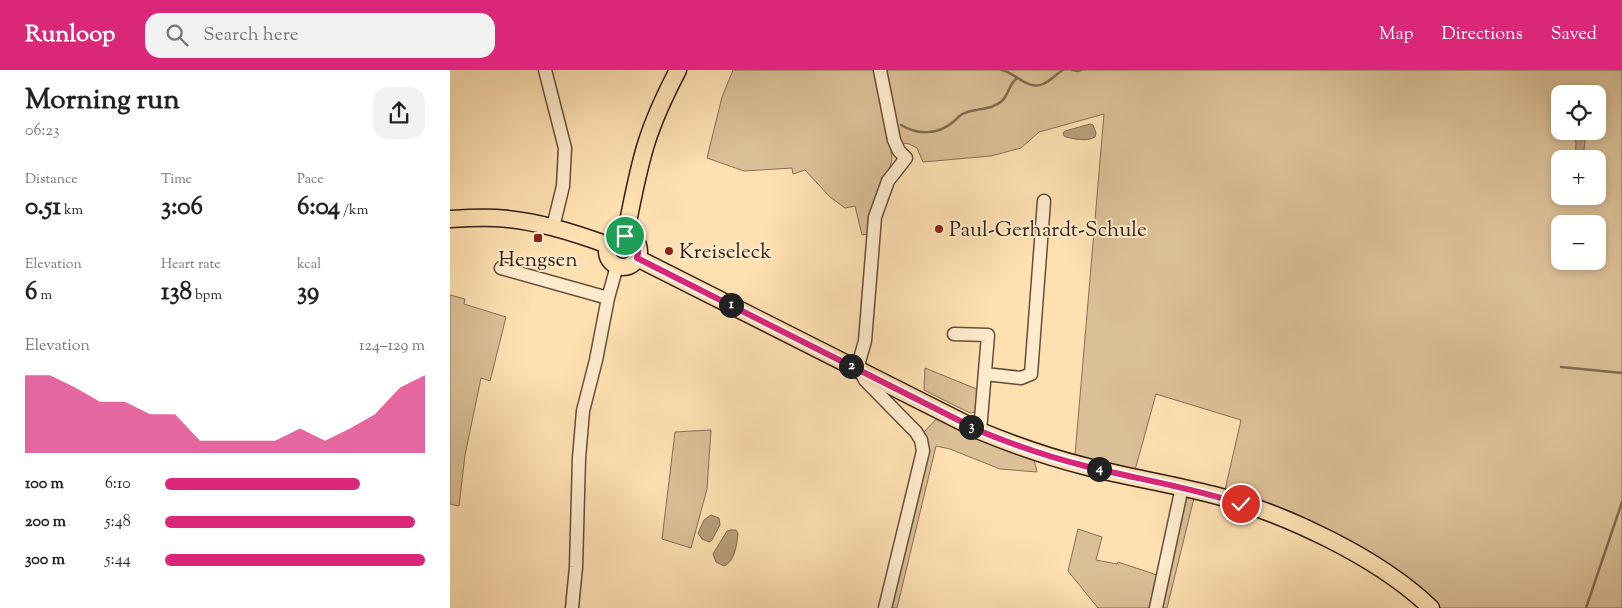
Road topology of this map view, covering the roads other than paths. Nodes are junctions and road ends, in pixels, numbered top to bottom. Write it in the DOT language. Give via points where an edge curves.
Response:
graph roads {
  1 [pos="545,70"];
  2 [pos="678,70"];
  3 [pos="880,70"];
  4 [pos="1044,201"];
  5 [pos="450,219"];
  6 [pos="553,227"];
  7 [pos="625,236"];
  8 [pos="608,245"];
  9 [pos="637,258"];
  10 [pos="617,266"];
  11 [pos="500,268"];
  12 [pos="608,298"];
  13 [pos="954,334"];
  14 [pos="860,370"];
  15 [pos="985,374"];
  16 [pos="980,431"];
  17 [pos="1182,487"];
  18 [pos="572,608"];
  19 [pos="885,608"];
  20 [pos="1156,608"];
  21 [pos="1431,608"];
  1 -- 6 [label="street" via="565,148 563,186"];
  2 -- 7 [label="main road" via="647,141"];
  3 -- 14 [label="street" via="894,140 906,158 888,181 875,217"];
  4 -- 15 [label="street" via="1031,374 1021,378"];
  5 -- 6 [label="main road" via="498,218"];
  6 -- 8 [label="main road"];
  7 -- 8 [label="main road" via="614,238"];
  7 -- 9 [label="main road" via="636,242"];
  8 -- 10 [label="main road" via="609,260"];
  9 -- 10 [label="main road" via="627,267"];
  9 -- 14 [label="main road"];
  10 -- 12 [label="street"];
  11 -- 12 [label="street"];
  12 -- 18 [label="street" via="583,411"];
  13 -- 15 [label="street" via="988,336"];
  14 -- 16 [label="main road"];
  14 -- 19 [label="street" via="865,380 916,432 923,451"];
  15 -- 16 [label="street"];
  16 -- 17 [label="main road" via="1065,461"];
  17 -- 20 [label="street"];
  17 -- 21 [label="main road" via="1248,506 1316,534 1392,576"];
}
